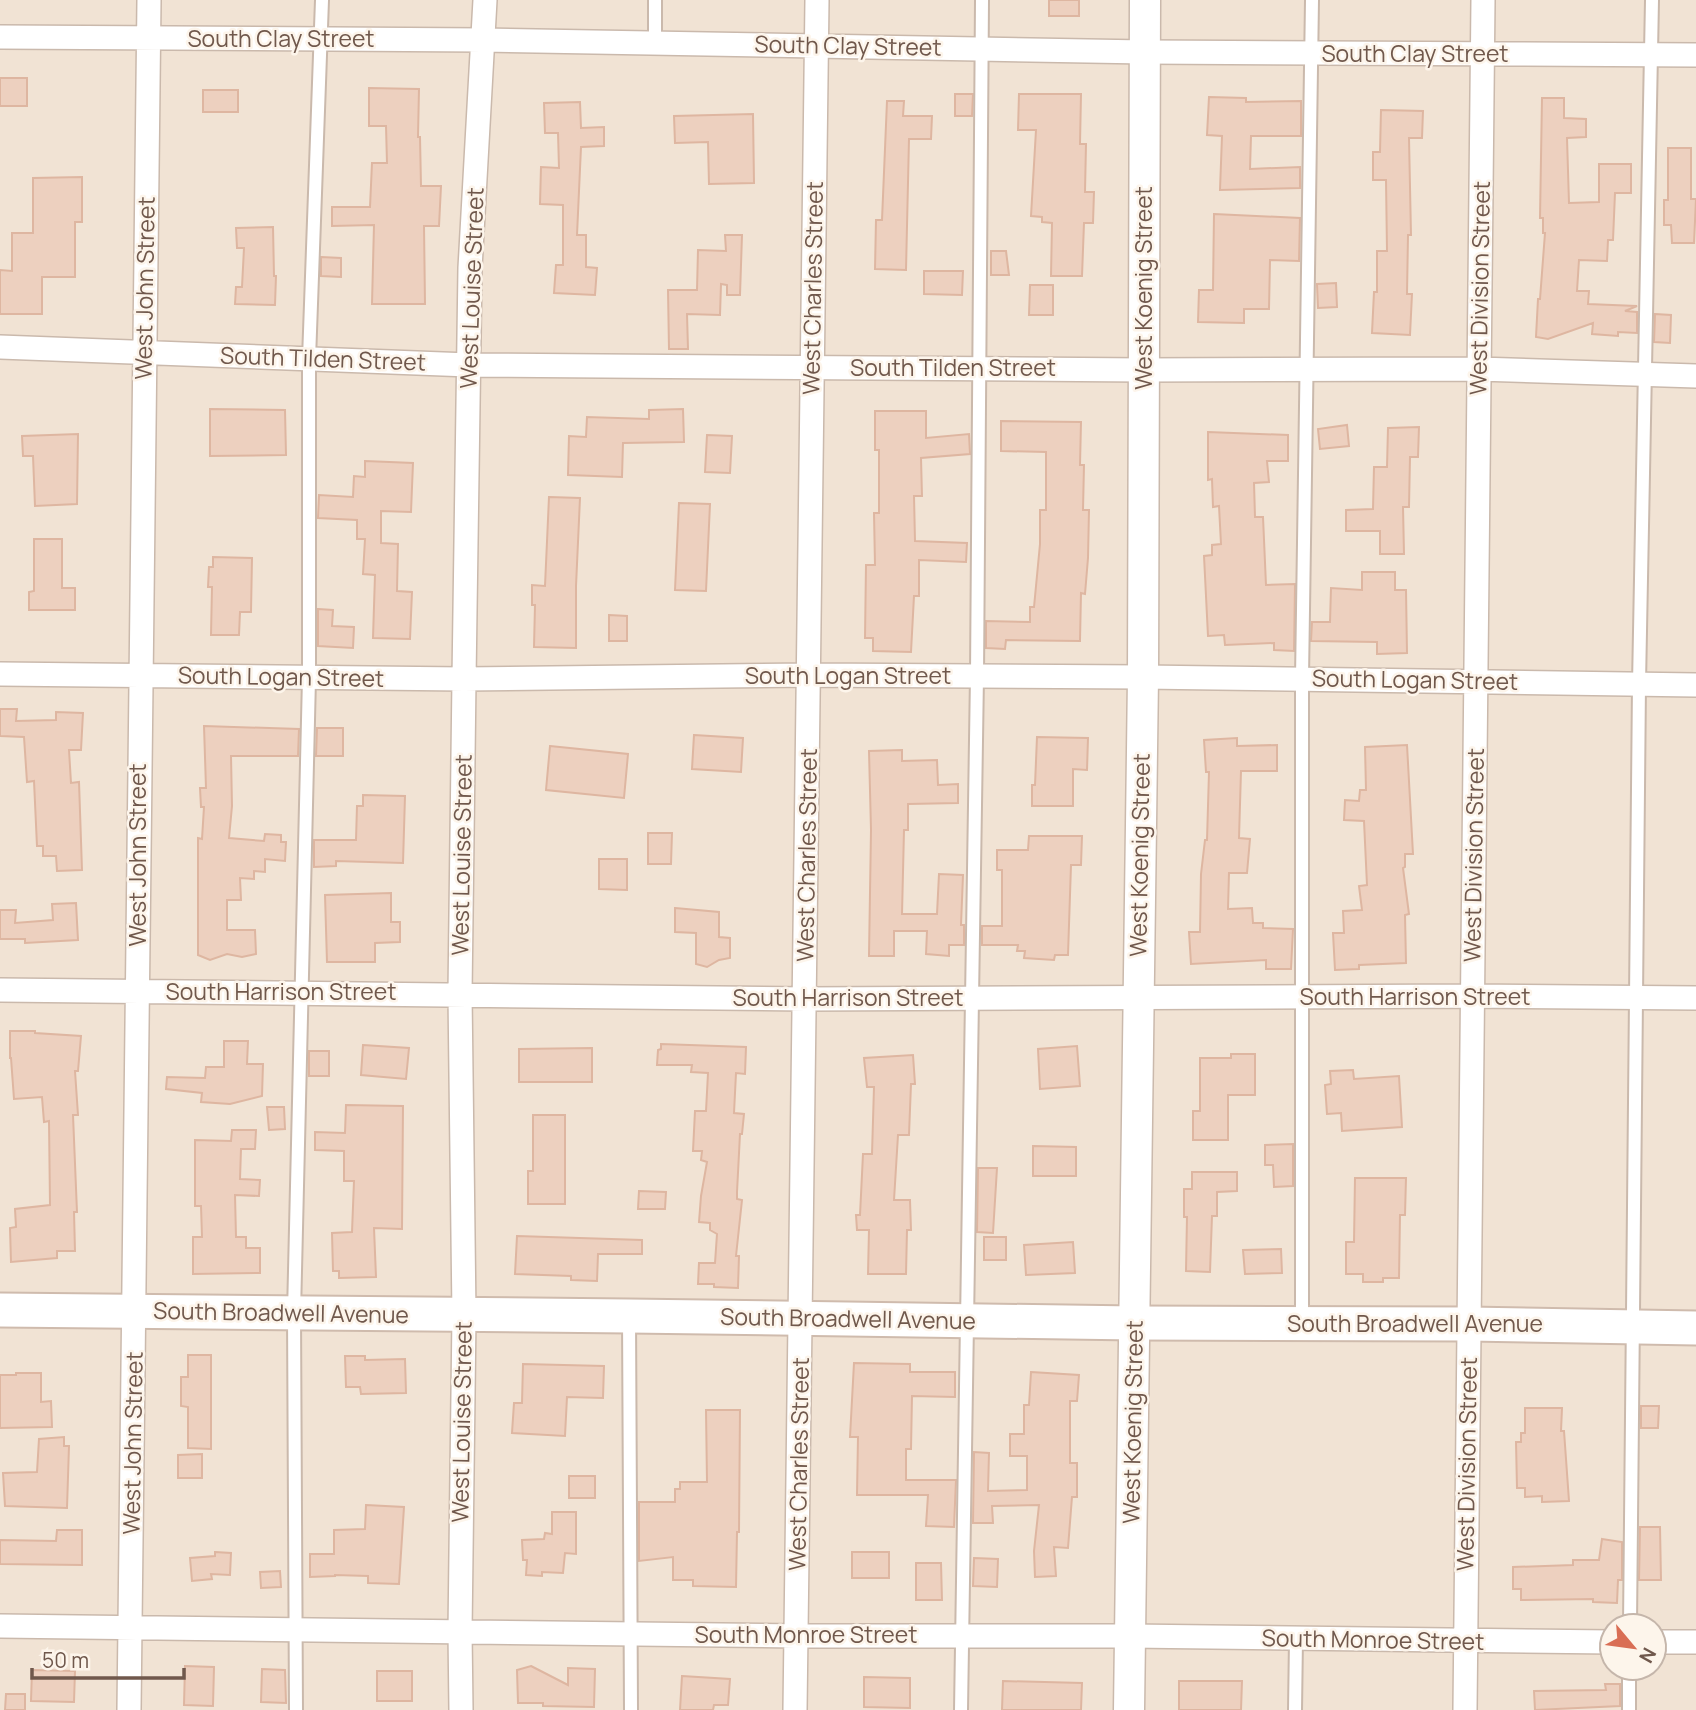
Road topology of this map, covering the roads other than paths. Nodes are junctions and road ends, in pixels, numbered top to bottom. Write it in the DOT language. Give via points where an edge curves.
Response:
graph roads {
  1 [pos="149,0"];
  2 [pos="322,0"];
  3 [pos="485,0"];
  4 [pos="655,0"];
  5 [pos="817,0"];
  6 [pos="982,0"];
  7 [pos="1145,0"];
  8 [pos="1312,0"];
  9 [pos="1483,0"];
  10 [pos="1652,0"];
  11 [pos="0,37"];
  12 [pos="148,38"];
  13 [pos="321,39"];
  14 [pos="482,40"];
  15 [pos="656,43"];
  16 [pos="816,45"];
  17 [pos="981,48"];
  18 [pos="1145,52"];
  19 [pos="1311,53"];
  20 [pos="1482,54"];
  21 [pos="1653,55"];
  22 [pos="1696,55"];
  23 [pos="0,347"];
  24 [pos="144,352"];
  25 [pos="309,359"];
  26 [pos="469,365"];
  27 [pos="812,367"];
  28 [pos="979,368"];
  29 [pos="1306,369"];
  30 [pos="1479,369"];
  31 [pos="1144,370"];
  32 [pos="1646,374"];
  33 [pos="1696,376"];
  34 [pos="0,674"];
  35 [pos="140,676"];
  36 [pos="809,676"];
  37 [pos="978,676"];
  38 [pos="1143,677"];
  39 [pos="309,678"];
  40 [pos="1302,678"];
  41 [pos="464,680"];
  42 [pos="1476,681"];
  43 [pos="1639,684"];
  44 [pos="1696,685"];
  45 [pos="0,990"];
  46 [pos="137,991"];
  47 [pos="303,992"];
  48 [pos="460,994"];
  49 [pos="1472,996"];
  50 [pos="1302,998"];
  51 [pos="1635,998"];
  52 [pos="1696,998"];
  53 [pos="806,999"];
  54 [pos="973,999"];
  55 [pos="1138,999"];
  56 [pos="0,1310"];
  57 [pos="134,1311"];
  58 [pos="294,1313"];
  59 [pos="464,1315"];
  60 [pos="629,1316"];
  61 [pos="801,1318"];
  62 [pos="969,1320"];
  63 [pos="1135,1323"];
  64 [pos="1302,1323"];
  65 [pos="1469,1324"];
  66 [pos="1632,1327"];
  67 [pos="1696,1328"];
  68 [pos="1630,1612"];
  69 [pos="0,1626"];
  70 [pos="131,1628"];
  71 [pos="295,1630"];
  72 [pos="460,1632"];
  73 [pos="631,1634"];
  74 [pos="796,1636"];
  75 [pos="963,1636"];
  76 [pos="1130,1636"];
  77 [pos="1296,1639"];
  78 [pos="1465,1642"];
  79 [pos="1598,1642"];
  80 [pos="1668,1642"];
  81 [pos="1696,1642"];
  82 [pos="1629,1682"];
  83 [pos="129,1710"];
  84 [pos="296,1710"];
  85 [pos="461,1710"];
  86 [pos="631,1710"];
  87 [pos="795,1710"];
  88 [pos="961,1710"];
  89 [pos="1129,1710"];
  90 [pos="1295,1710"];
  91 [pos="1465,1710"];
  92 [pos="1629,1710"];
  1 -- 12 [label="street, West John Street"];
  2 -- 13 [label="lane"];
  3 -- 14 [label="street, West Louise Street"];
  4 -- 15 [label="lane"];
  5 -- 16 [label="street, West Charles Street"];
  6 -- 17 [label="lane"];
  7 -- 18 [label="street, West Koenig Street"];
  8 -- 19 [label="lane"];
  9 -- 20 [label="street, West Division Street"];
  10 -- 21 [label="lane"];
  11 -- 12 [label="street, South Clay Street"];
  12 -- 13 [label="street, South Clay Street"];
  12 -- 24 [label="street, West John Street"];
  13 -- 14 [label="street, South Clay Street"];
  13 -- 25 [label="lane"];
  14 -- 15 [label="street, South Clay Street"];
  14 -- 26 [label="street, West Louise Street"];
  15 -- 16 [label="street, South Clay Street"];
  16 -- 17 [label="street, South Clay Street"];
  16 -- 27 [label="street, West Charles Street"];
  17 -- 18 [label="street, South Clay Street"];
  17 -- 28 [label="lane"];
  18 -- 19 [label="street, South Clay Street"];
  18 -- 31 [label="street, West Koenig Street"];
  19 -- 20 [label="street, South Clay Street"];
  19 -- 29 [label="lane"];
  20 -- 21 [label="street, South Clay Street"];
  20 -- 30 [label="street, West Division Street"];
  21 -- 22 [label="street, South Clay Street"];
  21 -- 32 [label="lane"];
  23 -- 24 [label="street, South Tilden Street"];
  24 -- 25 [label="street, South Tilden Street"];
  24 -- 35 [label="street, West John Street"];
  25 -- 26 [label="street, South Tilden Street"];
  25 -- 39 [label="lane"];
  26 -- 27 [label="street, South Tilden Street"];
  26 -- 41 [label="street, West Louise Street"];
  27 -- 28 [label="street, South Tilden Street"];
  27 -- 36 [label="street, West Charles Street"];
  28 -- 31 [label="street, South Tilden Street"];
  28 -- 37 [label="lane"];
  29 -- 30 [label="street, South Tilden Street"];
  29 -- 31 [label="street, South Tilden Street"];
  29 -- 40 [label="lane"];
  30 -- 32 [label="street, South Tilden Street"];
  30 -- 42 [label="street, West Division Street"];
  31 -- 38 [label="street, West Koenig Street"];
  32 -- 33 [label="street, South Tilden Street"];
  32 -- 43 [label="lane"];
  34 -- 35 [label="street, South Logan Street"];
  35 -- 39 [label="street, South Logan Street"];
  35 -- 46 [label="street, West John Street"];
  36 -- 37 [label="street, South Logan Street"];
  36 -- 41 [label="street, South Logan Street"];
  36 -- 53 [label="street, West Charles Street"];
  37 -- 38 [label="street, South Logan Street"];
  37 -- 54 [label="lane"];
  38 -- 40 [label="street, South Logan Street"];
  38 -- 55 [label="street, West Koenig Street"];
  39 -- 41 [label="street, South Logan Street"];
  39 -- 47 [label="lane"];
  40 -- 42 [label="street, South Logan Street"];
  40 -- 50 [label="lane"];
  41 -- 48 [label="street, West Louise Street"];
  42 -- 43 [label="street, South Logan Street"];
  42 -- 49 [label="street, West Division Street"];
  43 -- 44 [label="street, South Logan Street"];
  43 -- 51 [label="lane"];
  45 -- 46 [label="street, South Harrison Street"];
  46 -- 47 [label="street, South Harrison Street"];
  46 -- 57 [label="street, West John Street"];
  47 -- 48 [label="street, South Harrison Street"];
  47 -- 58 [label="lane"];
  48 -- 53 [label="street, South Harrison Street"];
  48 -- 59 [label="street, West Louise Street"];
  49 -- 50 [label="street, South Harrison Street"];
  49 -- 51 [label="street, South Harrison Street"];
  49 -- 65 [label="street, West Division Street"];
  50 -- 55 [label="street, South Harrison Street"];
  50 -- 64 [label="lane"];
  51 -- 52 [label="street, South Harrison Street"];
  51 -- 66 [label="lane"];
  53 -- 54 [label="street, South Harrison Street"];
  53 -- 61 [label="street, West Charles Street"];
  54 -- 55 [label="street, South Harrison Street"];
  54 -- 62 [label="lane"];
  55 -- 63 [label="street, West Koenig Street"];
  56 -- 57 [label="main road, South Broadwell Avenue"];
  57 -- 58 [label="main road, South Broadwell Avenue"];
  57 -- 70 [label="street, West John Street"];
  58 -- 59 [label="main road, South Broadwell Avenue"];
  58 -- 71 [label="lane"];
  59 -- 60 [label="main road, South Broadwell Avenue"];
  59 -- 72 [label="street, West Louise Street"];
  60 -- 61 [label="main road, South Broadwell Avenue"];
  60 -- 73 [label="lane"];
  61 -- 62 [label="main road, South Broadwell Avenue"];
  61 -- 74 [label="street, West Charles Street"];
  62 -- 63 [label="main road, South Broadwell Avenue"];
  62 -- 75 [label="lane"];
  63 -- 64 [label="main road, South Broadwell Avenue"];
  63 -- 76 [label="street, West Koenig Street"];
  64 -- 65 [label="main road, South Broadwell Avenue"];
  65 -- 66 [label="main road, South Broadwell Avenue"];
  65 -- 78 [label="street, West Division Street"];
  66 -- 67 [label="main road, South Broadwell Avenue"];
  66 -- 68 [label="lane"];
  69 -- 70 [label="street, South Monroe Street"];
  70 -- 71 [label="street, South Monroe Street"];
  70 -- 83 [label="street, West John Street"];
  71 -- 72 [label="street, South Monroe Street"];
  71 -- 84 [label="lane"];
  72 -- 73 [label="street, South Monroe Street"];
  72 -- 85 [label="street, West Louise Street"];
  73 -- 74 [label="street, South Monroe Street"];
  73 -- 86 [label="lane"];
  74 -- 75 [label="street, South Monroe Street"];
  74 -- 87 [label="street, West Charles Street"];
  75 -- 76 [label="street, South Monroe Street"];
  75 -- 88 [label="lane"];
  76 -- 77 [label="street, South Monroe Street"];
  76 -- 89 [label="street, West Koenig Street"];
  77 -- 78 [label="street, South Monroe Street"];
  77 -- 90 [label="lane"];
  78 -- 79 [label="street, South Monroe Street"];
  78 -- 91 [label="street, West Division Street"];
  80 -- 81 [label="street"];
  82 -- 92 [label="lane"];
}
